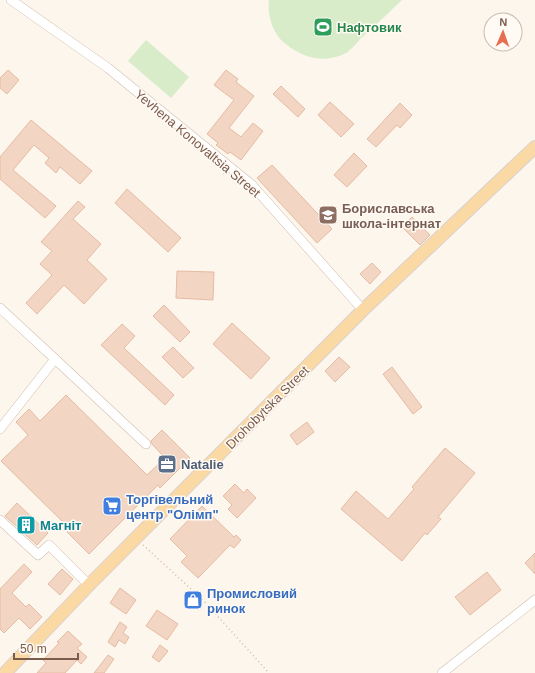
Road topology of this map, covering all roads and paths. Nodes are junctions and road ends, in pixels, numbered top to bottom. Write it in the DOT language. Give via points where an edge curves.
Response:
graph roads {
  1 [pos="11,0"];
  2 [pos="535,147"];
  3 [pos="0,308"];
  4 [pos="363,310"];
  5 [pos="55,359"];
  6 [pos="0,429"];
  7 [pos="146,444"];
  8 [pos="0,520"];
  9 [pos="135,539"];
  10 [pos="89,585"];
  11 [pos="535,600"];
  12 [pos="5,673"];
  13 [pos="268,673"];
  14 [pos="442,673"];
  1 -- 4 [label="street, Yevhena Konovaltsia Street" via="108,68 252,185"];
  2 -- 4 [label="main road, Drohobytska Street"];
  3 -- 5 [label="street"];
  4 -- 9 [label="main road, Drohobytska Street"];
  5 -- 6 [label="street"];
  5 -- 7 [label="street"];
  8 -- 10 [label="street" via="38,555 49,545"];
  9 -- 10 [label="main road, Drohobytska Street"];
  9 -- 13 [label="path" via="203,600"];
  10 -- 12 [label="main road, Drohobytska Street"];
  11 -- 14 [label="street"];
}
